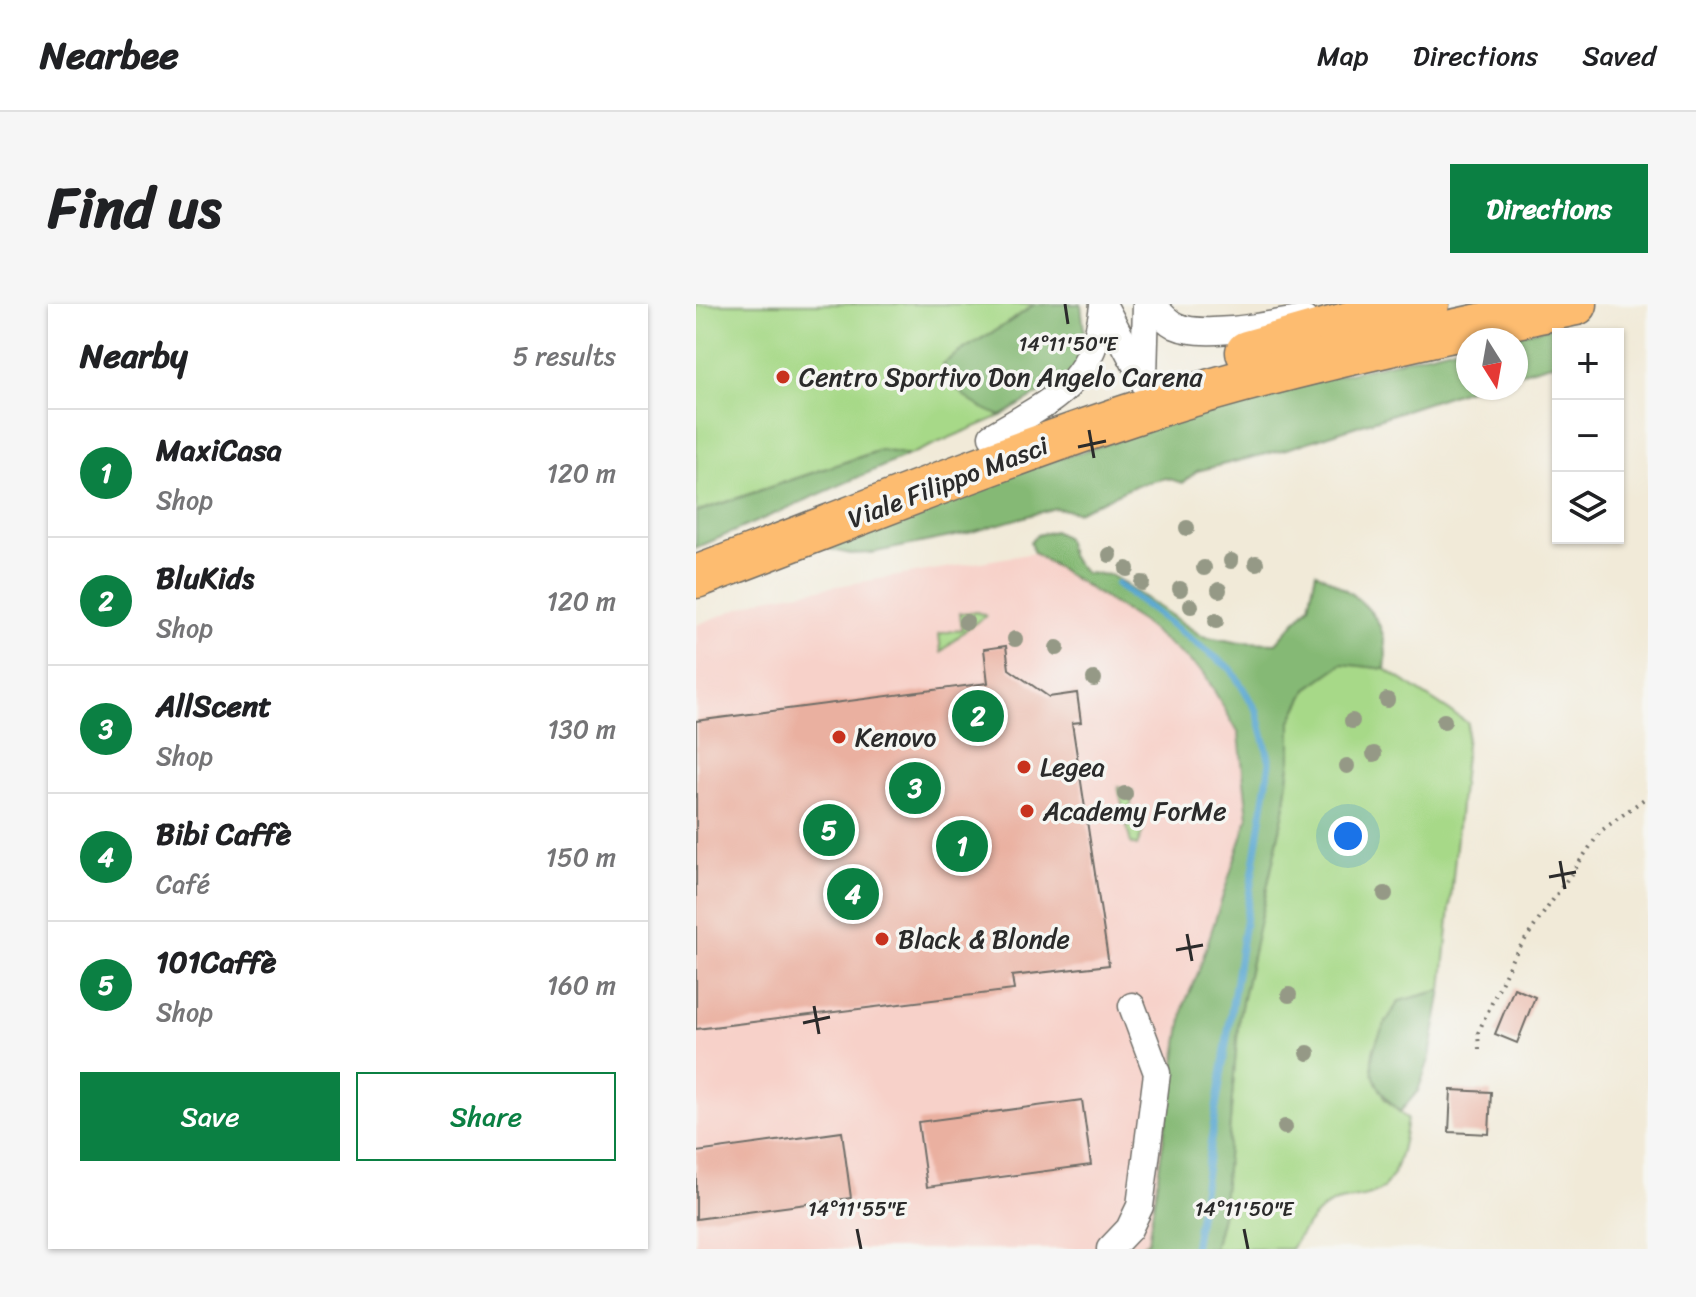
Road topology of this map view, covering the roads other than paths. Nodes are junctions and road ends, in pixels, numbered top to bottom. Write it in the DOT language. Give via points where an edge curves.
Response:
graph roads {
  1 [pos="1146,304"];
  2 [pos="1152,304"];
  3 [pos="1576,304"];
  4 [pos="1103,305"];
  5 [pos="1409,307"];
  6 [pos="1149,394"];
  7 [pos="992,436"];
  8 [pos="696,562"];
  9 [pos="696,577"];
  10 [pos="1132,1006"];
  11 [pos="1110,1249"];
  1 -- 6 [label="street"];
  2 -- 5 [label="street" via="1177,326 1213,330"];
  3 -- 6 [label="main road, Viale Filippo Masci" via="1307,365"];
  4 -- 6 [label="street"];
  4 -- 7 [label="street" via="1100,335 1086,366 1062,393"];
  5 -- 6 [label="main road, Viale Filippo Masci"];
  6 -- 7 [label="main road, Viale Filippo Masci"];
  6 -- 9 [label="main road, Viale Filippo Masci" via="1003,459"];
  7 -- 8 [label="main road, Viale Filippo Masci"];
  10 -- 11 [label="street" via="1157,1073 1140,1206 1129,1229"];
}
